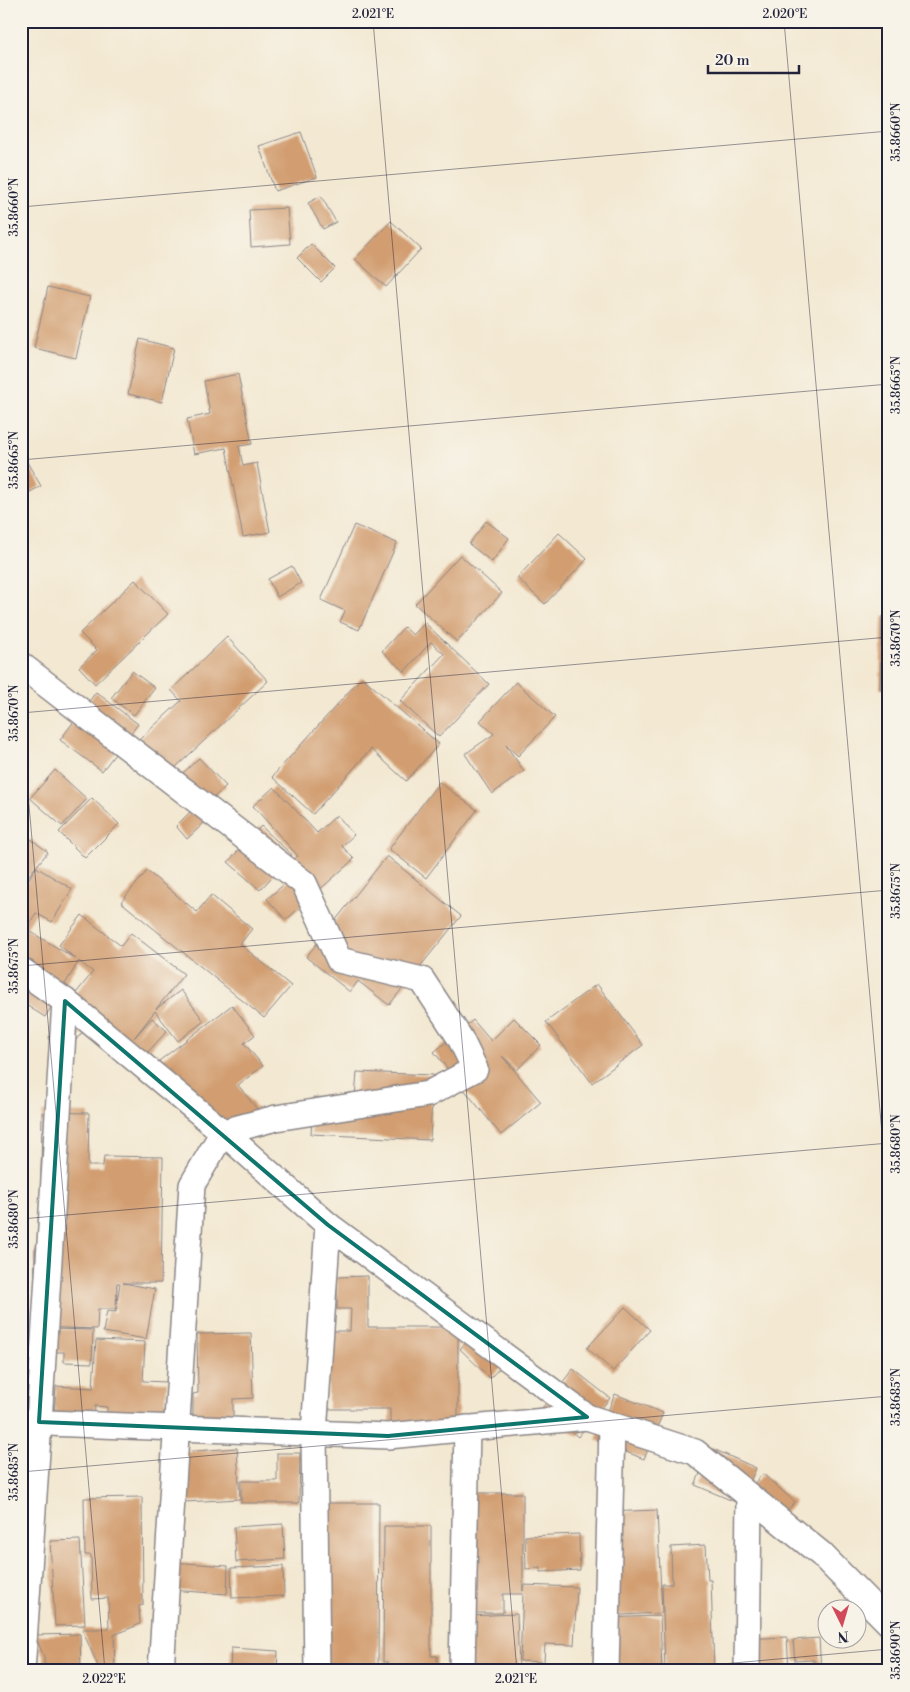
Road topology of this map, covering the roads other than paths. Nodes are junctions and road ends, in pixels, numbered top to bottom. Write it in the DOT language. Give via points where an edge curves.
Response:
graph roads {
  1 [pos="21,664"];
  2 [pos="21,970"];
  3 [pos="65,1001"];
  4 [pos="223,1132"];
  5 [pos="328,1225"];
  6 [pos="586,1417"];
  7 [pos="30,1422"];
  8 [pos="612,1426"];
  9 [pos="176,1428"];
  10 [pos="467,1428"];
  11 [pos="314,1433"];
  12 [pos="749,1496"];
  13 [pos="889,1623"];
  14 [pos="22,1671"];
  15 [pos="161,1671"];
  16 [pos="317,1671"];
  17 [pos="462,1671"];
  18 [pos="606,1671"];
  19 [pos="747,1671"];
  1 -- 4 [label="street" via="304,883 339,960 422,980 460,1038 475,1069 428,1094 276,1118"];
  2 -- 3 [label="street"];
  3 -- 4 [label="street"];
  3 -- 7 [label="street"];
  4 -- 5 [label="street"];
  4 -- 9 [label="street" via="192,1185"];
  5 -- 6 [label="street"];
  5 -- 11 [label="street"];
  6 -- 8 [label="street"];
  6 -- 10 [label="street"];
  7 -- 9 [label="street"];
  7 -- 14 [label="street"];
  8 -- 12 [label="street" via="696,1452"];
  8 -- 18 [label="street"];
  9 -- 11 [label="street"];
  9 -- 15 [label="street"];
  10 -- 11 [label="street" via="388,1436"];
  10 -- 17 [label="street"];
  11 -- 16 [label="street"];
  12 -- 13 [label="street" via="821,1554"];
  12 -- 19 [label="street"];
}
